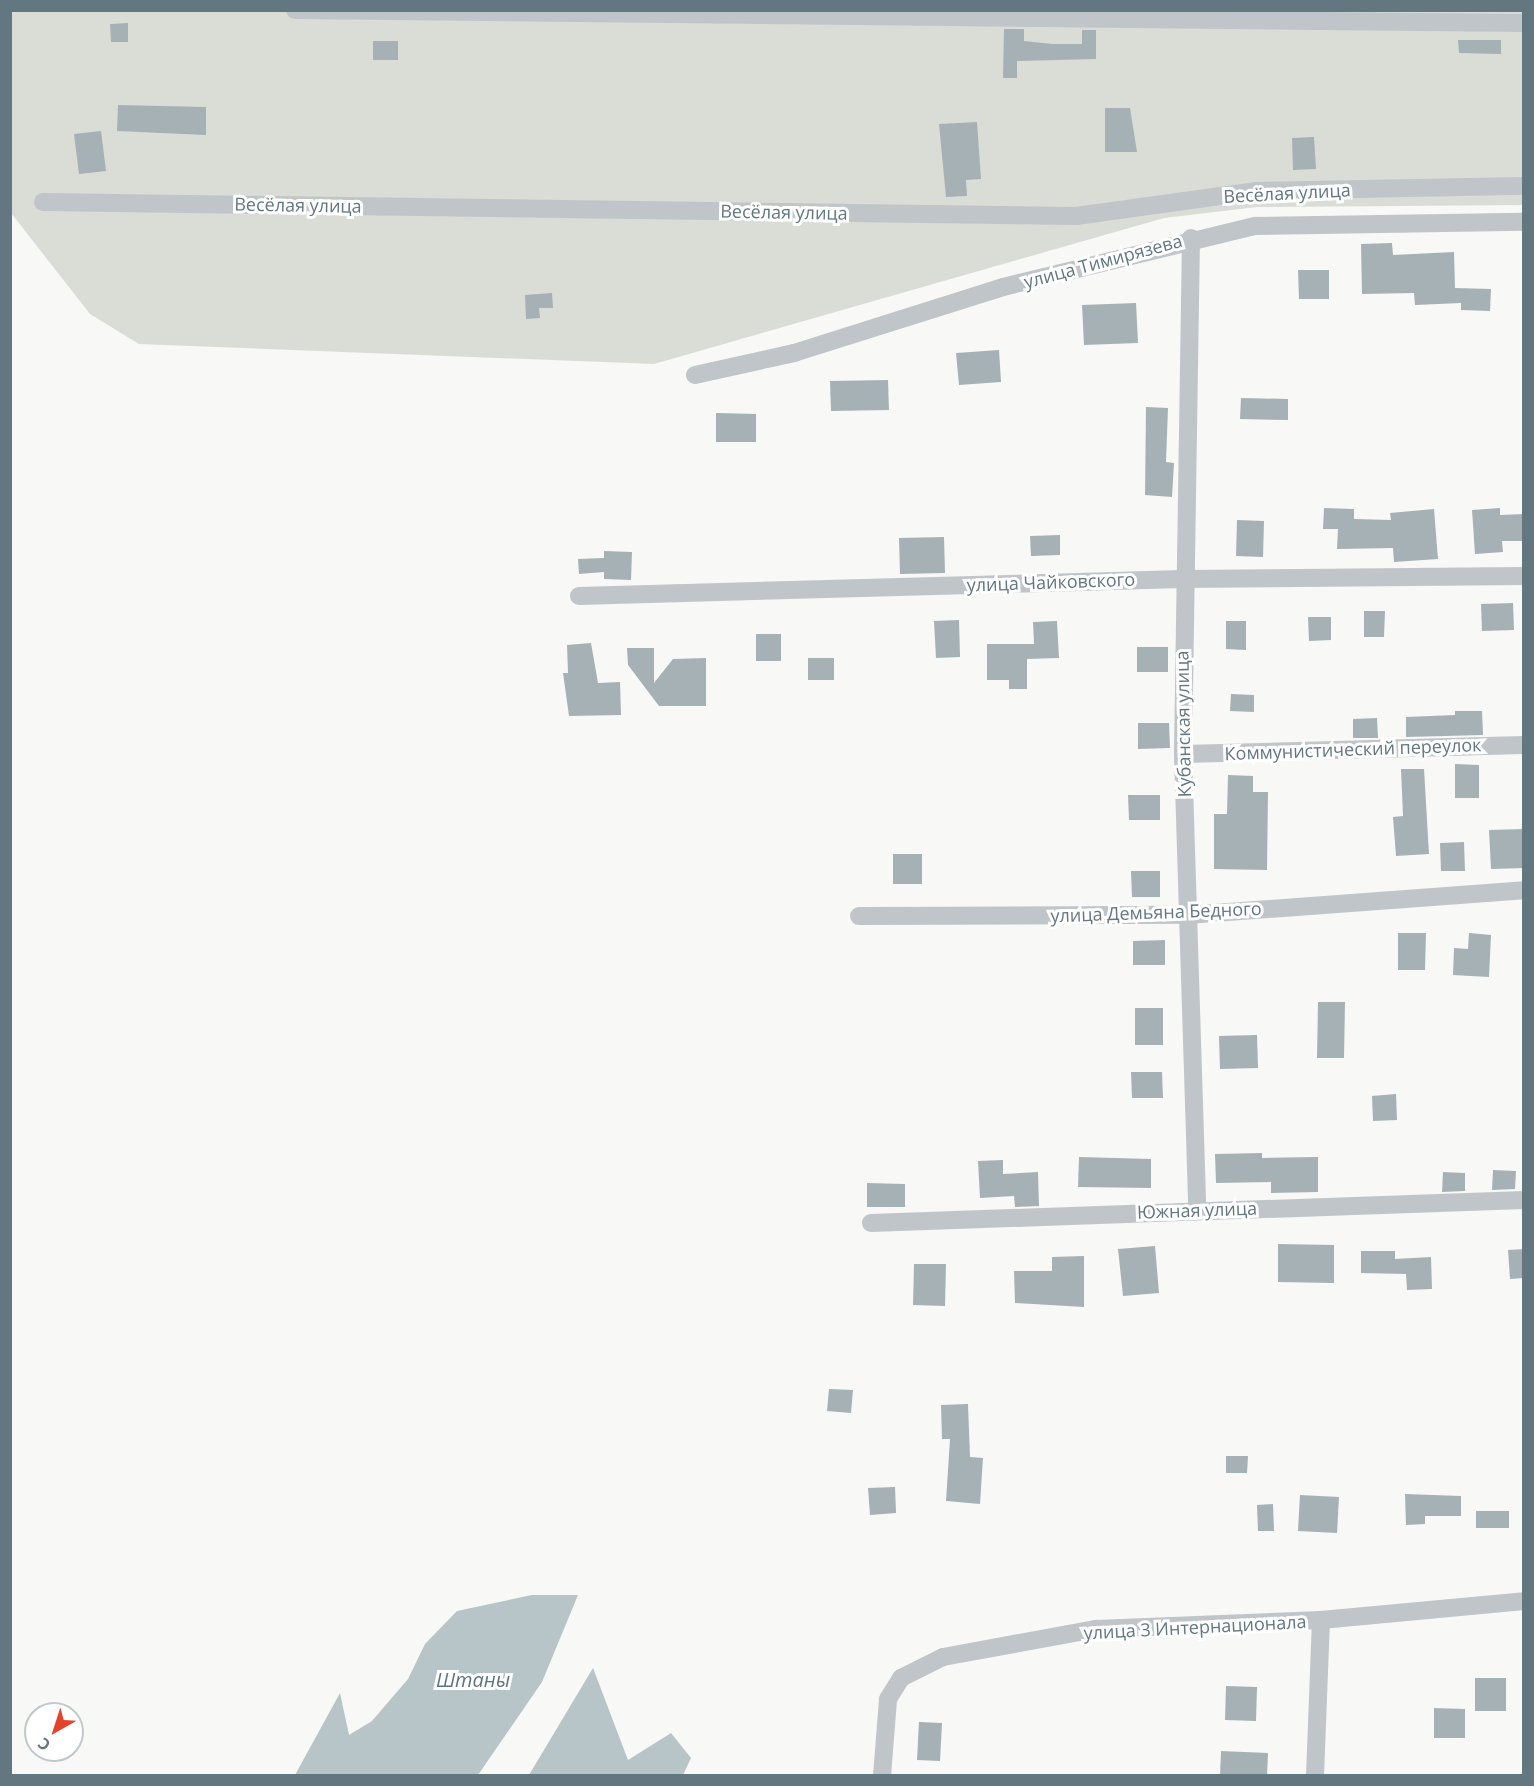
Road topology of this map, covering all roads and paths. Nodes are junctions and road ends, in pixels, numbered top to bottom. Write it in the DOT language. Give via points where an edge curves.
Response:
graph roads {
  1 [pos="296,10"];
  2 [pos="1524,23"];
  3 [pos="1524,186"];
  4 [pos="43,202"];
  5 [pos="1524,222"];
  6 [pos="1191,238"];
  7 [pos="695,375"];
  8 [pos="1524,576"];
  9 [pos="1182,579"];
  10 [pos="579,596"];
  11 [pos="1524,745"];
  12 [pos="1183,754"];
  13 [pos="1524,890"];
  14 [pos="1186,915"];
  15 [pos="859,916"];
  16 [pos="1524,1200"];
  17 [pos="1197,1210"];
  18 [pos="871,1223"];
  19 [pos="1524,1601"];
  20 [pos="1321,1620"];
  21 [pos="882,1776"];
  22 [pos="1315,1776"];
  1 -- 2 [label="street"];
  3 -- 4 [label="street, Весёлая улица" via="1257,191 1076,216"];
  5 -- 6 [label="street, улица Тимирязева" via="1256,226"];
  6 -- 7 [label="street, улица Тимирязева" via="1003,287 794,353"];
  6 -- 9 [label="street, Кубанская улица"];
  8 -- 9 [label="street, улица Чайковского"];
  9 -- 10 [label="street, улица Чайковского"];
  9 -- 12 [label="street, Кубанская улица"];
  11 -- 12 [label="street, Коммунистический переулок"];
  12 -- 14 [label="street, Кубанская улица"];
  13 -- 14 [label="street, улица Демьяна Бедного"];
  14 -- 15 [label="street, улица Демьяна Бедного"];
  14 -- 17 [label="street, Кубанская улица"];
  16 -- 17 [label="street, Южная улица"];
  17 -- 18 [label="street, Южная улица"];
  19 -- 20 [label="street, улица 3 Интернационала"];
  20 -- 21 [label="street, улица 3 Интернационала" via="1096,1629 943,1657 901,1678 888,1699"];
  20 -- 22 [label="street"];
}
